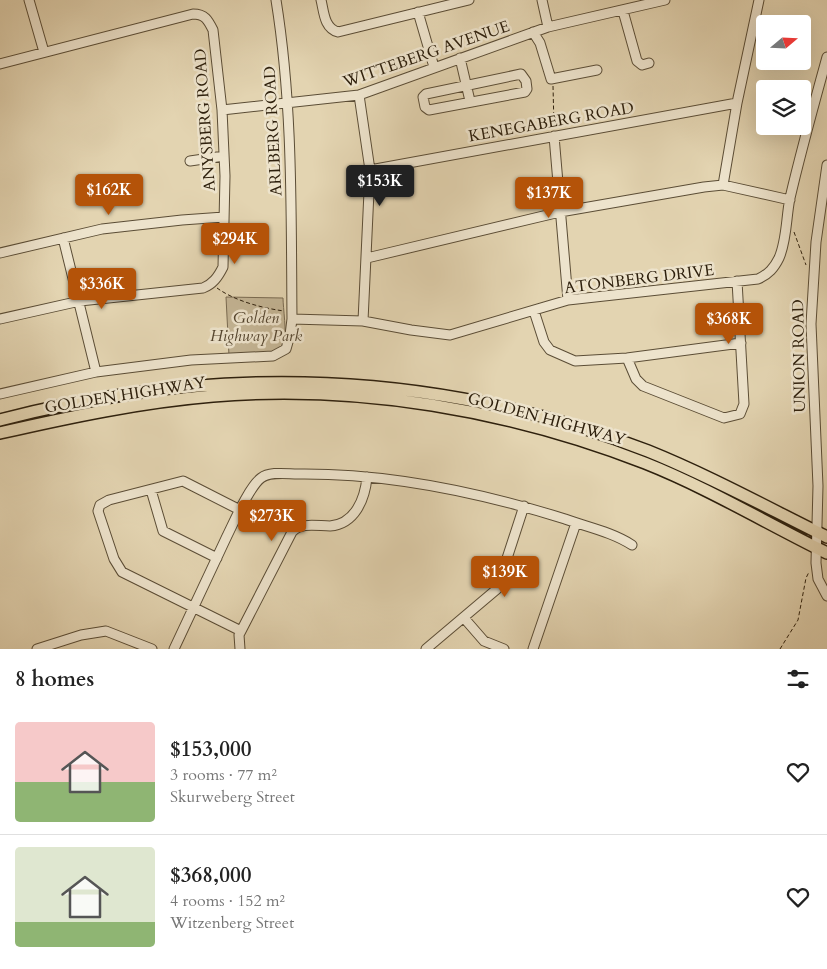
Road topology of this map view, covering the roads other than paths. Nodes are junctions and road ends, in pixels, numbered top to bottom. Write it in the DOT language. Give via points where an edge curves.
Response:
graph roads {
  1 [pos="29,0"];
  2 [pos="276,0"];
  3 [pos="321,0"];
  4 [pos="469,0"];
  5 [pos="542,0"];
  6 [pos="665,0"];
  7 [pos="759,0"];
  8 [pos="624,10"];
  9 [pos="418,12"];
  10 [pos="548,27"];
  11 [pos="533,32"];
  12 [pos="44,52"];
  13 [pos="827,57"];
  14 [pos="460,58"];
  15 [pos="649,63"];
  16 [pos="0,64"];
  17 [pos="434,67"];
  18 [pos="597,70"];
  19 [pos="466,85"];
  20 [pos="359,95"];
  21 [pos="470,101"];
  22 [pos="737,103"];
  23 [pos="286,104"];
  24 [pos="222,110"];
  25 [pos="554,136"];
  26 [pos="224,156"];
  27 [pos="190,161"];
  28 [pos="827,165"];
  29 [pos="370,170"];
  30 [pos="723,185"];
  31 [pos="790,200"];
  32 [pos="560,212"];
  33 [pos="224,218"];
  34 [pos="64,238"];
  35 [pos="0,253"];
  36 [pos="367,258"];
  37 [pos="737,282"];
  38 [pos="568,300"];
  39 [pos="80,301"];
  40 [pos="534,312"];
  41 [pos="292,315"];
  42 [pos="0,319"];
  43 [pos="363,321"];
  44 [pos="741,343"];
  45 [pos="627,358"];
  46 [pos="96,372"];
  47 [pos="0,394"];
  48 [pos="0,420"];
  49 [pos="0,433"];
  50 [pos="367,478"];
  51 [pos="151,490"];
  52 [pos="524,506"];
  53 [pos="240,510"];
  54 [pos="576,523"];
  55 [pos="822,535"];
  56 [pos="632,545"];
  57 [pos="816,548"];
  58 [pos="827,553"];
  59 [pos="217,558"];
  60 [pos="827,596"];
  61 [pos="194,606"];
  62 [pos="464,618"];
  63 [pos="241,631"];
  64 [pos="36,649"];
  65 [pos="152,649"];
  66 [pos="174,649"];
  67 [pos="240,649"];
  68 [pos="426,649"];
  69 [pos="504,649"];
  70 [pos="533,649"];
  1 -- 12 [label="street"];
  2 -- 23 [label="street, ARLBERG ROAD"];
  3 -- 9 [label="street" via="328,25 338,32"];
  4 -- 9 [label="street"];
  5 -- 10 [label="street"];
  6 -- 8 [label="street, WITTEBERG AVENUE"];
  7 -- 22 [label="street"];
  8 -- 10 [label="street, WITTEBERG AVENUE"];
  8 -- 15 [label="street" via="636,62 642,65"];
  9 -- 17 [label="street"];
  10 -- 11 [label="street, WITTEBERG AVENUE"];
  11 -- 14 [label="street, WITTEBERG AVENUE"];
  11 -- 18 [label="street" via="539,40 548,76 552,80"];
  12 -- 16 [label="street"];
  12 -- 24 [label="street, ANYSBERG ROAD" via="193,14 204,16 213,30"];
  13 -- 31 [label="street, ATONBERG DRIVE"];
  14 -- 17 [label="street, WITTEBERG AVENUE"];
  14 -- 19 [label="street"];
  17 -- 20 [label="street, WITTEBERG AVENUE"];
  19 -- 21 [label="street"];
  19 -- 21 [label="street" via="426,94 423,97 426,109"];
  19 -- 21 [label="street" via="521,74 526,81 525,92"];
  20 -- 23 [label="street, WITTEBERG AVENUE"];
  20 -- 29 [label="street"];
  22 -- 25 [label="street, KENEGABERG ROAD"];
  22 -- 30 [label="street"];
  23 -- 24 [label="street, WITTEBERG AVENUE"];
  23 -- 41 [label="street, ARLBERG ROAD" via="291,163"];
  24 -- 26 [label="street, ANYSBERG ROAD"];
  25 -- 29 [label="street, KENEGABERG ROAD"];
  25 -- 32 [label="street"];
  26 -- 27 [label="street"];
  26 -- 33 [label="street, ANYSBERG ROAD"];
  28 -- 55 [label="street, UNION ROAD" via="812,280 811,324 818,514"];
  29 -- 36 [label="street"];
  30 -- 31 [label="street"];
  30 -- 32 [label="street"];
  31 -- 37 [label="street, ATONBERG DRIVE" via="780,255 774,267 758,279"];
  32 -- 36 [label="street"];
  32 -- 38 [label="street"];
  33 -- 34 [label="street" via="102,229"];
  33 -- 39 [label="street, ANYSBERG ROAD" via="223,267 217,278 206,286"];
  34 -- 35 [label="street"];
  34 -- 39 [label="street"];
  36 -- 43 [label="street"];
  37 -- 38 [label="street, ATONBERG DRIVE"];
  37 -- 44 [label="street"];
  38 -- 40 [label="street, ATONBERG DRIVE"];
  39 -- 42 [label="street"];
  39 -- 46 [label="street"];
  40 -- 43 [label="street, ATONBERG DRIVE" via="450,335"];
  40 -- 45 [label="street" via="544,342 555,354 579,362"];
  41 -- 43 [label="street, ATONBERG DRIVE"];
  41 -- 46 [label="street, ARLBERG ROAD" via="288,343 284,350 273,356 192,360"];
  44 -- 45 [label="street"];
  44 -- 45 [label="street" via="744,404 740,414 728,418 643,386 636,379"];
  46 -- 47 [label="street"];
  48 -- 55 [label="main road, GOLDEN HIGHWAY" via="91,401 195,385 292,382 398,389 537,414 595,432 688,468"];
  49 -- 57 [label="main road, GOLDEN HIGHWAY" via="102,411 212,396 287,393 397,400 522,424 645,463 700,487"];
  50 -- 52 [label="street" via="423,484"];
  50 -- 53 [label="street" via="267,475 255,483"];
  50 -- 63 [label="street" via="363,501 343,521 331,526 299,527 292,532"];
  51 -- 53 [label="street" via="183,481"];
  51 -- 59 [label="street" via="163,531"];
  51 -- 61 [label="street" via="109,500 99,508 114,559 124,573"];
  52 -- 54 [label="street"];
  52 -- 62 [label="street" via="498,588"];
  53 -- 59 [label="street"];
  54 -- 56 [label="street"];
  54 -- 70 [label="street"];
  55 -- 57 [label="street, UNION ROAD"];
  57 -- 58 [label="main road, GOLDEN HIGHWAY"];
  57 -- 60 [label="street, UNION ROAD" via="818,580"];
  59 -- 61 [label="street"];
  61 -- 63 [label="street"];
  61 -- 66 [label="street"];
  62 -- 68 [label="street"];
  62 -- 69 [label="street" via="484,641"];
  63 -- 67 [label="street" via="238,639"];
  64 -- 65 [label="street" via="106,631"];
}
